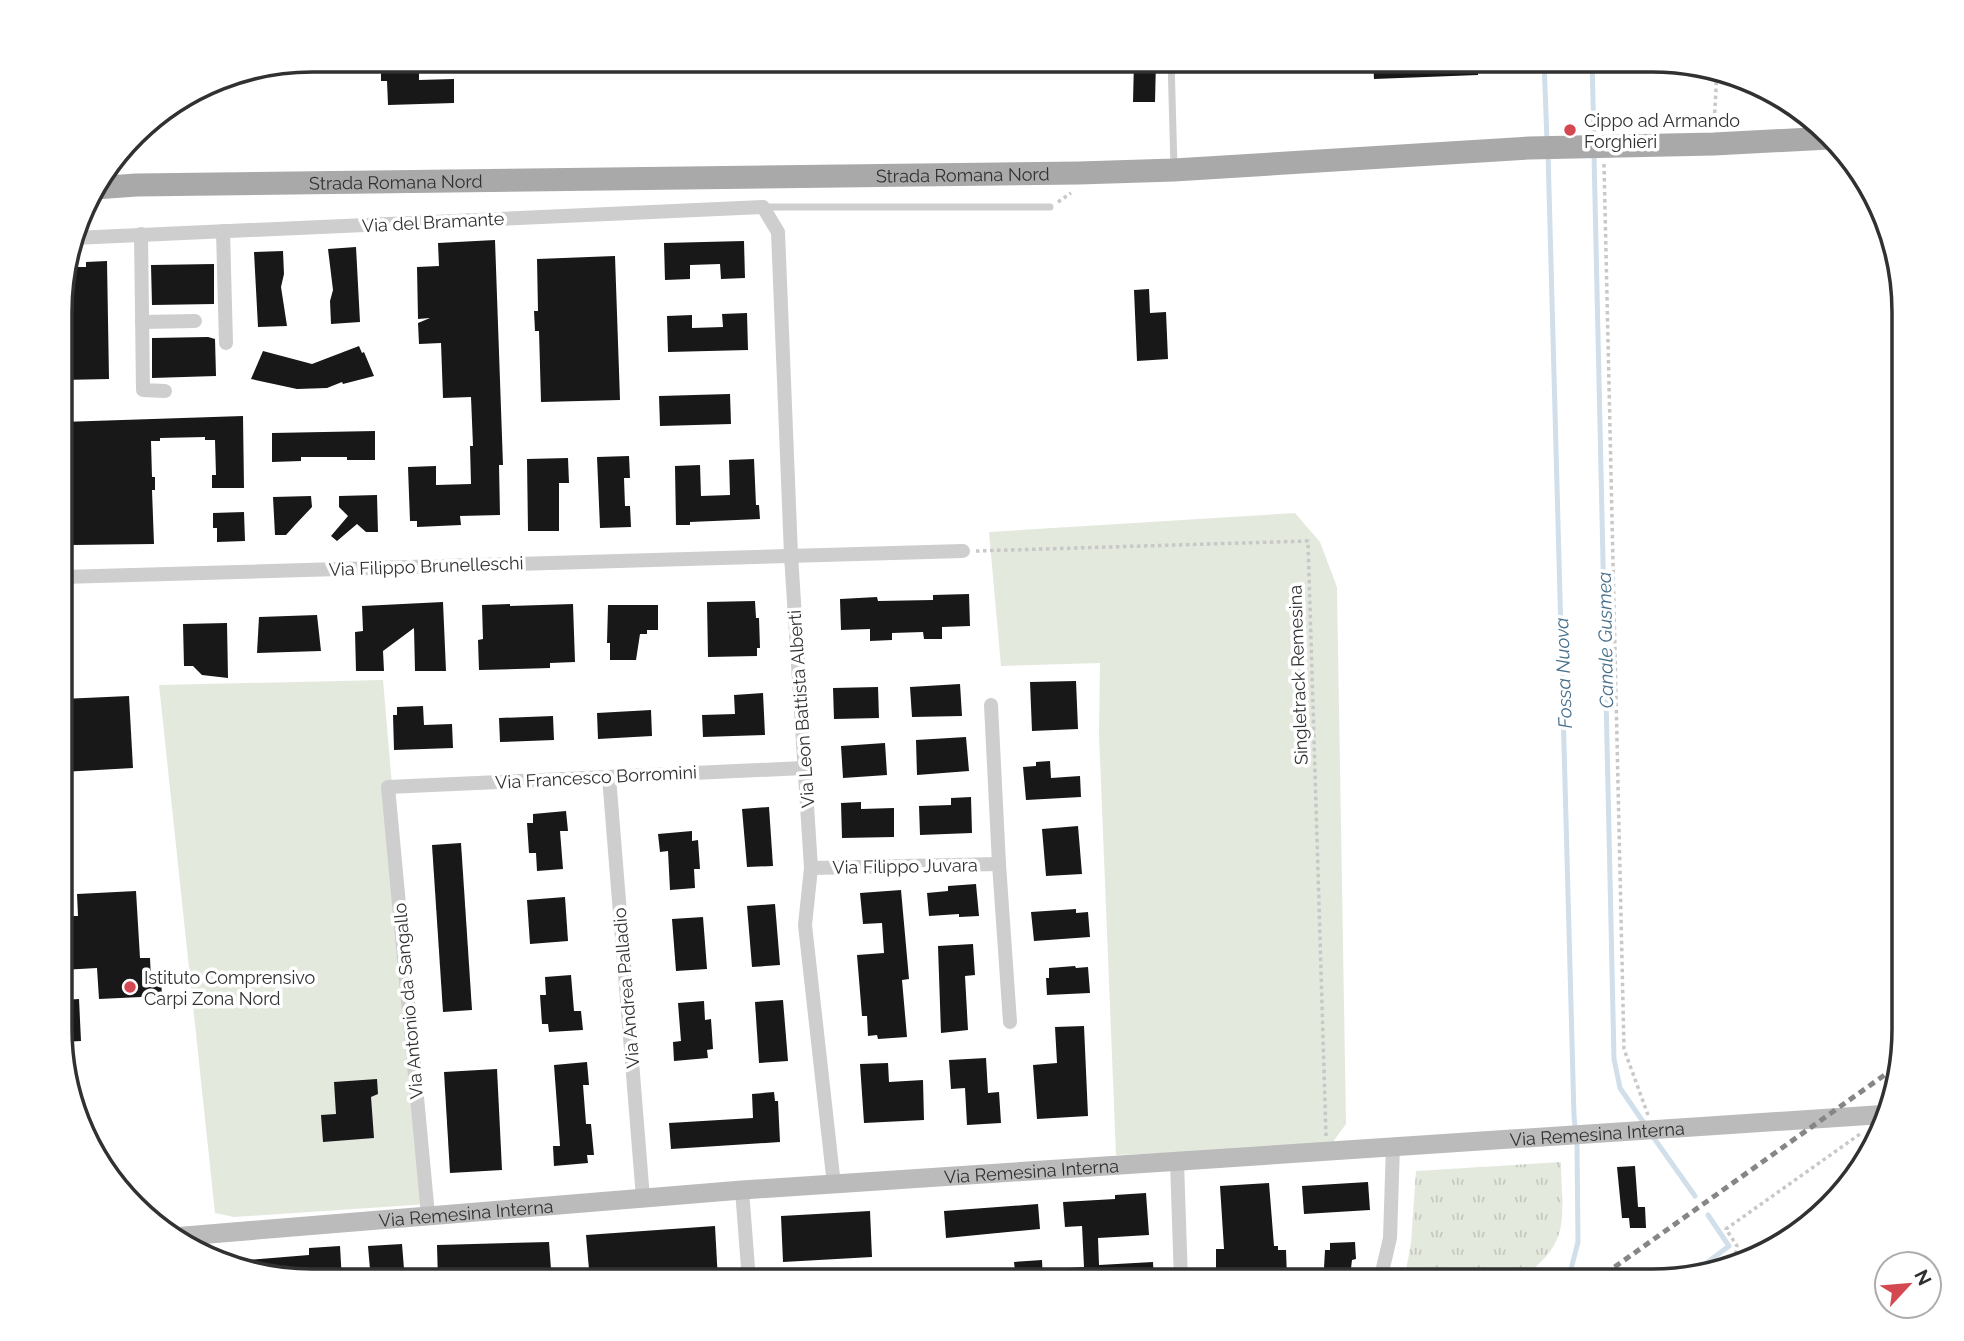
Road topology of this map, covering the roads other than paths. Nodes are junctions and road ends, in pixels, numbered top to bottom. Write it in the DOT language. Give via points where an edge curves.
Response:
graph roads {
  1 [pos="1171,72"];
  2 [pos="1818,139"];
  3 [pos="1174,170"];
  4 [pos="106,187"];
  5 [pos="763,207"];
  6 [pos="1050,207"];
  7 [pos="223,231"];
  8 [pos="141,234"];
  9 [pos="83,237"];
  10 [pos="195,321"];
  11 [pos="142,322"];
  12 [pos="226,343"];
  13 [pos="164,391"];
  14 [pos="963,551"];
  15 [pos="791,555"];
  16 [pos="72,577"];
  17 [pos="991,705"];
  18 [pos="804,768"];
  19 [pos="609,777"];
  20 [pos="388,787"];
  21 [pos="999,864"];
  22 [pos="811,868"];
  23 [pos="1010,1022"];
  24 [pos="1877,1115"];
  25 [pos="1393,1146"];
  26 [pos="1177,1162"];
  27 [pos="834,1185"];
  28 [pos="742,1190"];
  29 [pos="643,1198"];
  30 [pos="428,1215"];
  31 [pos="189,1236"];
  32 [pos="748,1269"];
  33 [pos="1181,1269"];
  34 [pos="1383,1269"];
  1 -- 3 [label="lane"];
  2 -- 3 [label="main road, Strada Romana Nord" via="1529,148"];
  3 -- 4 [label="main road, Strada Romana Nord"];
  5 -- 6 [label="lane"];
  5 -- 7 [label="street, Via del Bramante"];
  5 -- 15 [label="street, Via Leon Battista Alberti" via="778,232"];
  7 -- 8 [label="street, Via del Bramante"];
  7 -- 12 [label="street"];
  8 -- 9 [label="street, Via del Bramante"];
  8 -- 11 [label="street"];
  10 -- 11 [label="street"];
  11 -- 13 [label="street" via="143,390"];
  14 -- 15 [label="street, Via Filippo Brunelleschi"];
  15 -- 16 [label="street, Via Filippo Brunelleschi"];
  15 -- 18 [label="street, Via Leon Battista Alberti"];
  17 -- 21 [label="street, Via Filippo Juvara"];
  18 -- 19 [label="street, Via Francesco Borromini"];
  18 -- 22 [label="street, Via Leon Battista Alberti"];
  19 -- 20 [label="street, Via Francesco Borromini"];
  19 -- 29 [label="street, Via Andrea Palladio"];
  20 -- 30 [label="street, Via Antonio da Sangallo"];
  21 -- 22 [label="street, Via Filippo Juvara"];
  21 -- 23 [label="street, Via Filippo Juvara"];
  22 -- 27 [label="street, Via Leon Battista Alberti" via="804,925"];
  24 -- 25 [label="street, Via Remesina Interna" via="1646,1126 1559,1137"];
  25 -- 26 [label="street, Via Remesina Interna"];
  25 -- 34 [label="street" via="1390,1238"];
  26 -- 27 [label="street, Via Remesina Interna"];
  26 -- 33 [label="street"];
  27 -- 28 [label="street, Via Remesina Interna"];
  28 -- 29 [label="street, Via Remesina Interna"];
  28 -- 32 [label="street"];
  29 -- 30 [label="street, Via Remesina Interna"];
  30 -- 31 [label="street, Via Remesina Interna"];
}
